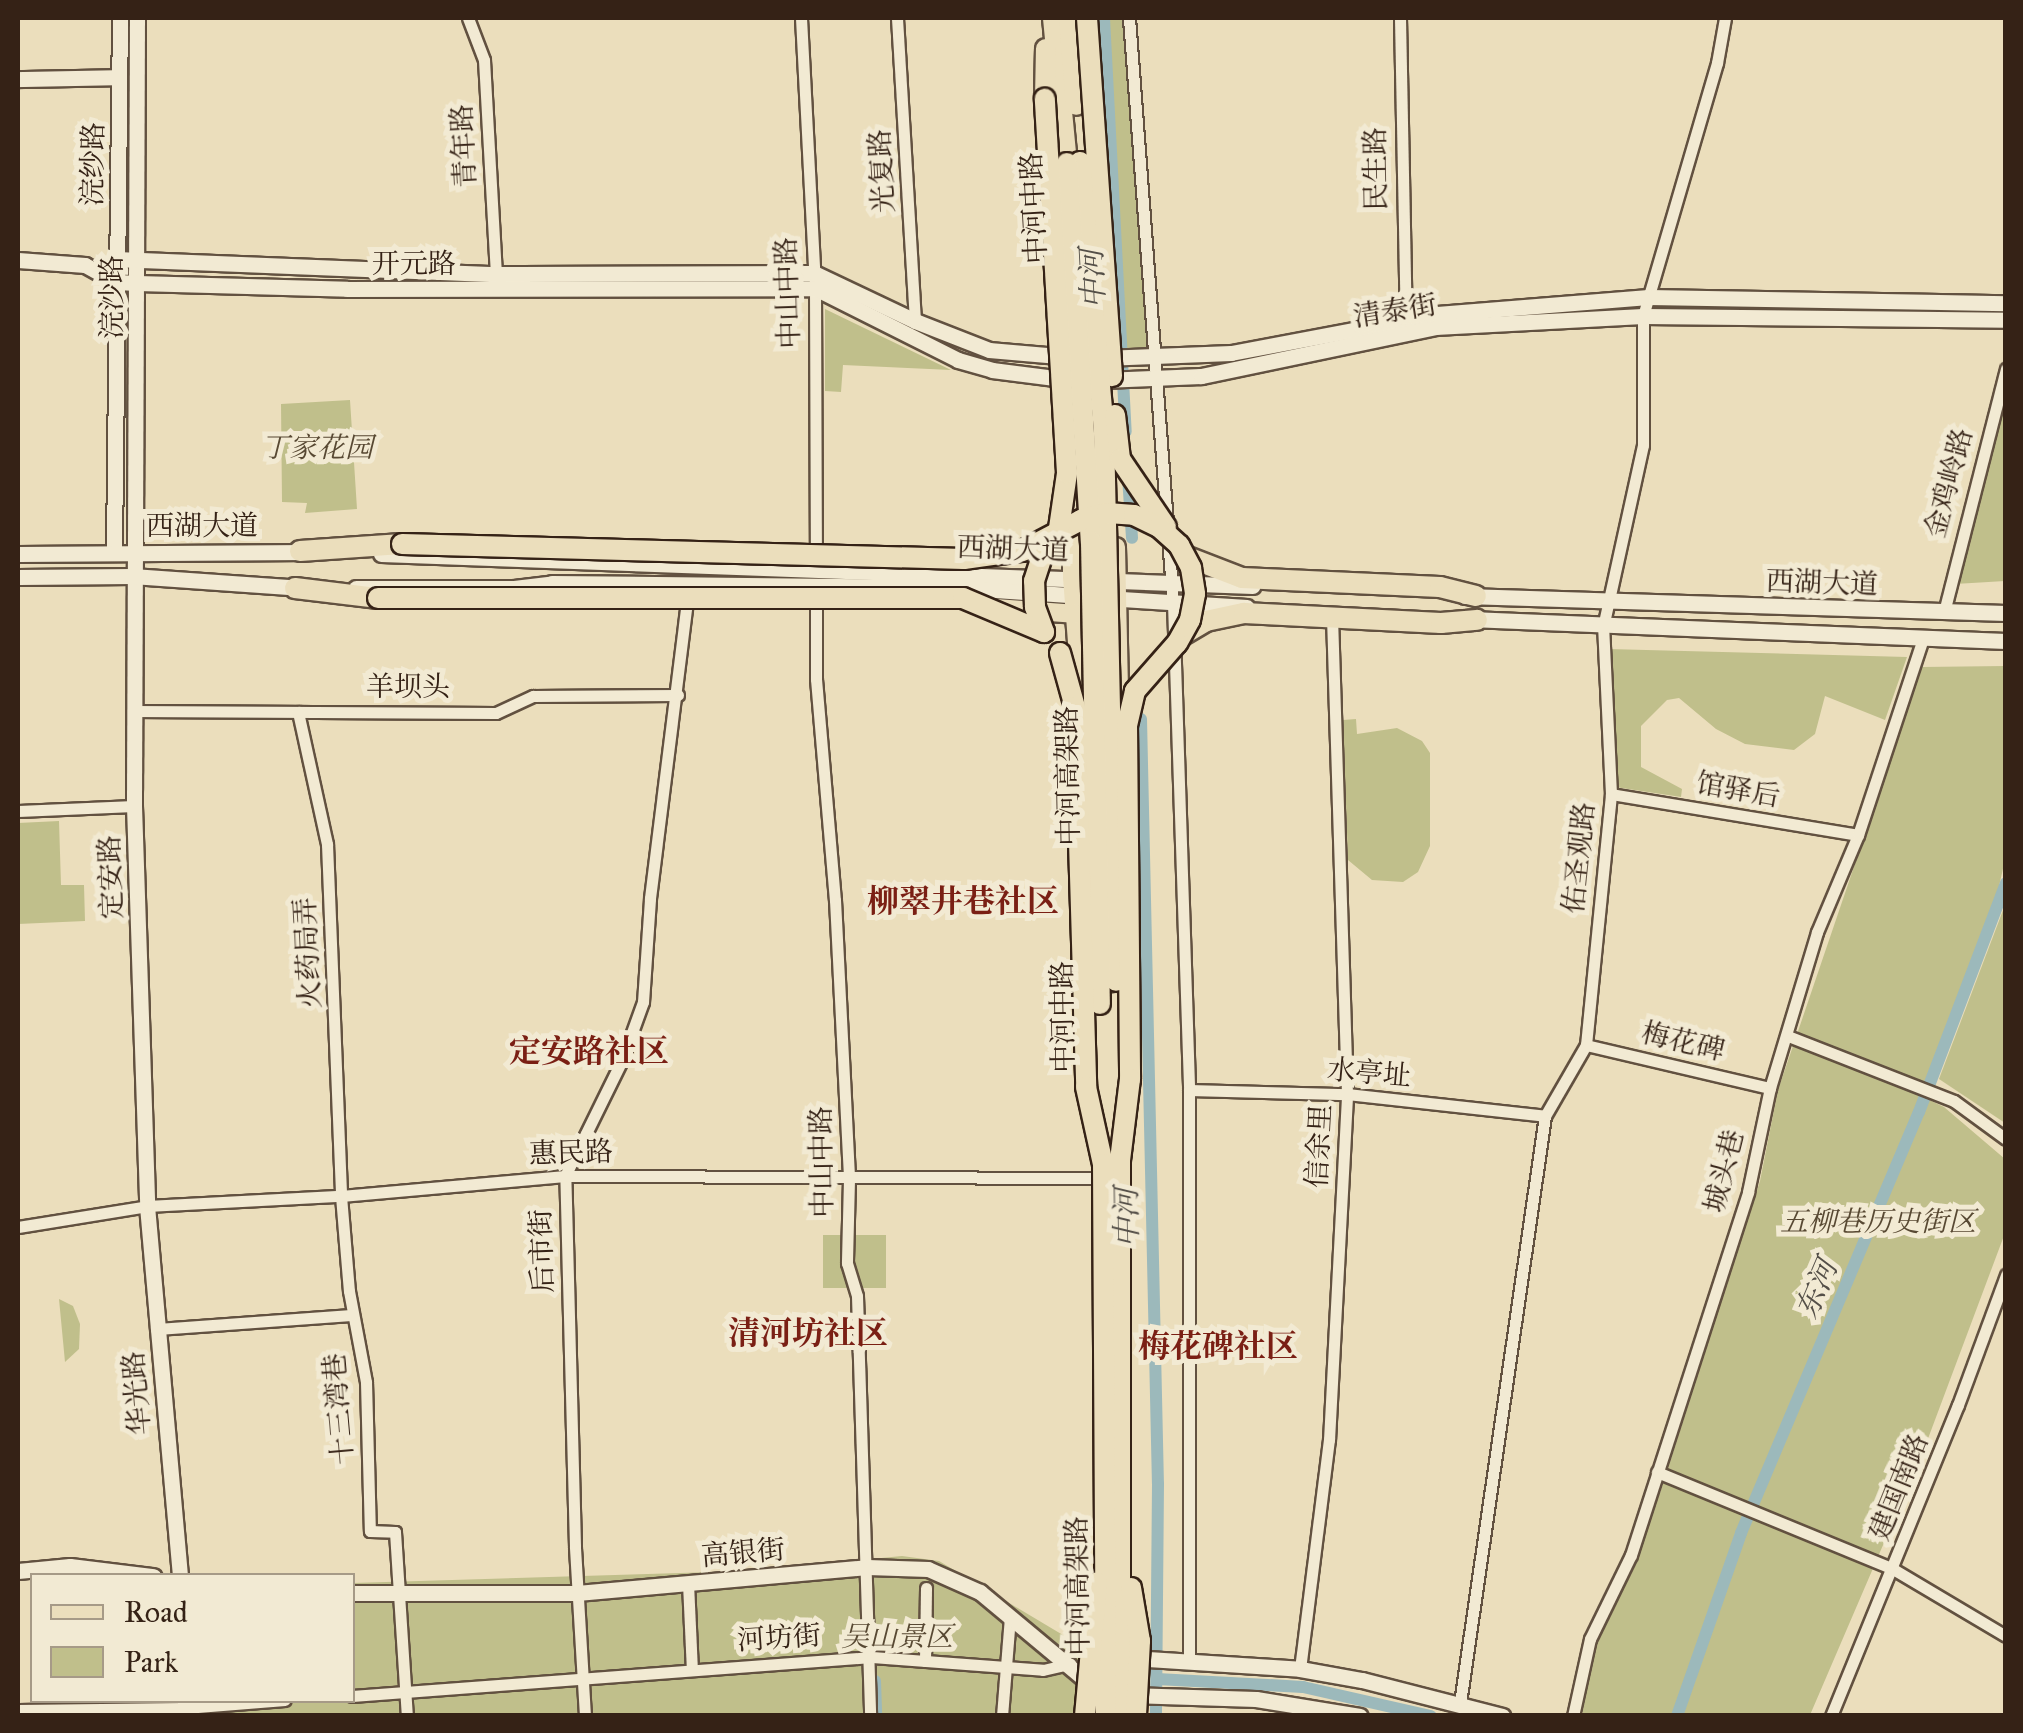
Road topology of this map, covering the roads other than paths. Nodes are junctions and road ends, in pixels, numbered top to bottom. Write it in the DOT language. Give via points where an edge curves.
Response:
graph roads {
  1 [pos="120,18"];
  2 [pos="137,18"];
  3 [pos="468,18"];
  4 [pos="801,18"];
  5 [pos="897,18"];
  6 [pos="1049,18"];
  7 [pos="1069,18"];
  8 [pos="1085,18"];
  9 [pos="1129,18"];
  10 [pos="1400,18"];
  11 [pos="1725,18"];
  12 [pos="119,78"];
  13 [pos="18,79"];
  14 [pos="116,259"];
  15 [pos="137,259"];
  16 [pos="18,260"];
  17 [pos="496,274"];
  18 [pos="814,280"];
  19 [pos="116,282"];
  20 [pos="138,283"];
  21 [pos="1648,297"];
  22 [pos="2006,303"];
  23 [pos="1642,316"];
  24 [pos="1406,319"];
  25 [pos="2006,320"];
  26 [pos="914,321"];
  27 [pos="1070,357"];
  28 [pos="1109,358"];
  29 [pos="1147,358"];
  30 [pos="2006,369"];
  31 [pos="1147,379"];
  32 [pos="1072,380"];
  33 [pos="1110,380"];
  34 [pos="1058,535"];
  35 [pos="1182,551"];
  36 [pos="114,552"];
  37 [pos="137,552"];
  38 [pos="300,552"];
  39 [pos="18,554"];
  40 [pos="132,576"];
  41 [pos="817,576"];
  42 [pos="18,577"];
  43 [pos="1118,579"];
  44 [pos="1172,582"];
  45 [pos="295,588"];
  46 [pos="1074,596"];
  47 [pos="1476,596"];
  48 [pos="1117,599"];
  49 [pos="687,600"];
  50 [pos="1606,602"];
  51 [pos="1172,603"];
  52 [pos="816,606"];
  53 [pos="1944,612"];
  54 [pos="2006,612"];
  55 [pos="1476,620"];
  56 [pos="1332,624"];
  57 [pos="1603,626"];
  58 [pos="1044,632"];
  59 [pos="1181,636"];
  60 [pos="1923,638"];
  61 [pos="2006,640"];
  62 [pos="1060,653"];
  63 [pos="1158,660"];
  64 [pos="678,695"];
  65 [pos="133,711"];
  66 [pos="298,712"];
  67 [pos="1611,794"];
  68 [pos="134,806"];
  69 [pos="18,811"];
  70 [pos="1858,835"];
  71 [pos="1788,1036"];
  72 [pos="1586,1045"];
  73 [pos="1770,1088"];
  74 [pos="1188,1090"];
  75 [pos="1347,1094"];
  76 [pos="1545,1116"];
  77 [pos="2006,1139"];
  78 [pos="1112,1170"];
  79 [pos="566,1176"];
  80 [pos="850,1179"];
  81 [pos="341,1196"];
  82 [pos="147,1206"];
  83 [pos="18,1227"];
  84 [pos="2006,1275"];
  85 [pos="353,1315"];
  86 [pos="156,1329"];
  87 [pos="1656,1472"];
  88 [pos="1113,1532"];
  89 [pos="867,1567"];
  90 [pos="1893,1568"];
  91 [pos="18,1571"];
  92 [pos="128,1573"];
  93 [pos="180,1573"];
  94 [pos="688,1583"];
  95 [pos="926,1588"];
  96 [pos="355,1593"];
  97 [pos="577,1593"];
  98 [pos="395,1594"];
  99 [pos="1010,1616"];
  100 [pos="2006,1636"];
  101 [pos="872,1657"];
  102 [pos="1100,1659"];
  103 [pos="1139,1659"];
  104 [pos="925,1661"];
  105 [pos="1186,1661"];
  106 [pos="1070,1664"];
  107 [pos="1006,1668"];
  108 [pos="1300,1669"];
  109 [pos="692,1670"];
  110 [pos="582,1678"];
  111 [pos="1098,1689"];
  112 [pos="405,1692"];
  113 [pos="355,1696"];
  114 [pos="1136,1702"];
  115 [pos="1460,1702"];
  116 [pos="255,1703"];
  117 [pos="18,1710"];
  118 [pos="184,1710"];
  119 [pos="407,1716"];
  120 [pos="585,1716"];
  121 [pos="870,1716"];
  122 [pos="1002,1716"];
  123 [pos="1085,1716"];
  124 [pos="1097,1716"];
  125 [pos="1106,1716"];
  126 [pos="1120,1716"];
  127 [pos="1128,1716"];
  128 [pos="1360,1716"];
  129 [pos="1502,1716"];
  130 [pos="1573,1716"];
  131 [pos="1831,1716"];
  1 -- 12 [label="main road, 浣纱路"];
  2 -- 15 [label="main road, 浣沙路"];
  3 -- 17 [label="street, 青年路" via="484,60"];
  4 -- 18 [label="street, 中山中路"];
  5 -- 26 [label="street, 光复路"];
  6 -- 27 [label="main road, 中河中路"];
  6 -- 34 [label="highway, bridge" via="1052,270 1067,472"];
  6 -- 78 [label="highway, 中河高架路, bridge" via="1064,114 1088,468"];
  7 -- 78 [label="highway, 中河高架路, bridge" via="1104,432"];
  8 -- 28 [label="main road, 中河中路"];
  8 -- 35 [label="highway, bridge" via="1120,458"];
  9 -- 29 [label="street"];
  10 -- 24 [label="street, 民生路"];
  11 -- 21 [label="street, 佑圣观路"];
  12 -- 13 [label="main road"];
  12 -- 14 [label="main road, 浣纱路"];
  14 -- 15 [label="main road, 开元路"];
  14 -- 19 [label="main road, 浣纱路"];
  15 -- 17 [label="main road, 开元路"];
  15 -- 20 [label="main road, 浣沙路"];
  16 -- 19 [label="main road, 开元路" via="86,265"];
  17 -- 18 [label="main road, 开元路"];
  18 -- 20 [label="main road, 开元路" via="348,289"];
  18 -- 26 [label="main road, 清泰街"];
  18 -- 32 [label="main road, 清泰街" via="958,360"];
  18 -- 41 [label="street, 中山中路"];
  19 -- 20 [label="main road, 开元路"];
  19 -- 36 [label="main road, 浣纱路"];
  20 -- 37 [label="main road, 浣沙路"];
  21 -- 22 [label="main road, 清泰街"];
  21 -- 23 [label="street, 佑圣观路"];
  21 -- 24 [label="main road, 清泰街"];
  23 -- 25 [label="main road, 清泰街"];
  23 -- 31 [label="main road, 清泰街" via="1435,328 1236,370"];
  23 -- 50 [label="street, 佑圣观路" via="1642,445"];
  24 -- 29 [label="main road, 清泰街" via="1231,353"];
  26 -- 27 [label="main road, 清泰街" via="990,350"];
  27 -- 28 [label="main road, 清泰街"];
  27 -- 32 [label="main road, 中河中路"];
  28 -- 29 [label="main road, 清泰街"];
  28 -- 33 [label="main road, 中河中路"];
  29 -- 31 [label="street"];
  30 -- 53 [label="street, 金鸡岭路"];
  31 -- 33 [label="main road, 清泰街"];
  31 -- 44 [label="street"];
  32 -- 33 [label="main road, 清泰街"];
  32 -- 46 [label="main road, 中河中路"];
  33 -- 43 [label="main road, 中河中路"];
  34 -- 35 [label="highway, bridge" via="1081,520 1121,514 1159,526"];
  34 -- 38 [label="highway, bridge" via="1022,550 964,559 402,544"];
  34 -- 58 [label="highway, bridge" via="1034,581"];
  35 -- 47 [label="highway" via="1242,578 1440,587"];
  35 -- 59 [label="highway, bridge" via="1195,594"];
  36 -- 37 [label="main road, 西湖大道"];
  36 -- 39 [label="main road, 西湖大道"];
  36 -- 40 [label="main road"];
  37 -- 38 [label="main road, 西湖大道"];
  37 -- 40 [label="main road, 浣沙路"];
  38 -- 41 [label="main road, 西湖大道"];
  40 -- 42 [label="main road, 西湖大道"];
  40 -- 45 [label="main road, 西湖大道"];
  40 -- 65 [label="main road, 定安路"];
  41 -- 45 [label="main road, 西湖大道" via="514,588"];
  41 -- 46 [label="main road, 西湖大道"];
  41 -- 46 [label="main road" via="830,595"];
  43 -- 44 [label="main road, 西湖大道"];
  43 -- 46 [label="main road, 西湖大道"];
  43 -- 48 [label="main road, 中河中路"];
  44 -- 47 [label="main road, 西湖大道"];
  44 -- 51 [label="street"];
  45 -- 58 [label="highway, bridge" via="378,598 963,598"];
  46 -- 48 [label="main road, 西湖大道"];
  46 -- 78 [label="main road, 中河中路"];
  47 -- 50 [label="main road, 西湖大道"];
  48 -- 51 [label="main road, 西湖大道"];
  48 -- 78 [label="main road, 中河中路"];
  49 -- 64 [label="street, 后市街"];
  50 -- 53 [label="main road, 西湖大道"];
  50 -- 57 [label="street, 佑圣观路"];
  51 -- 55 [label="main road, 西湖大道"];
  51 -- 74 [label="street"];
  52 -- 80 [label="street, 中山中路"];
  53 -- 54 [label="main road, 西湖大道"];
  55 -- 57 [label="main road, 西湖大道"];
  55 -- 59 [label="highway" via="1244,613 1206,620"];
  56 -- 75 [label="street, 信余里"];
  57 -- 60 [label="main road, 西湖大道"];
  57 -- 67 [label="street, 佑圣观路"];
  58 -- 62 [label="highway, bridge"];
  59 -- 63 [label="highway, bridge"];
  60 -- 61 [label="main road, 西湖大道"];
  60 -- 70 [label="street, 城头巷"];
  62 -- 63 [label="highway, bridge" via="1108,673"];
  62 -- 78 [label="highway, bridge" via="1075,706 1086,1087"];
  63 -- 78 [label="highway, bridge" via="1136,691 1127,724 1130,1079"];
  64 -- 66 [label="street, 羊坝头" via="533,696 496,713"];
  64 -- 79 [label="street, 后市街" via="643,1002"];
  65 -- 66 [label="street, 羊坝头"];
  65 -- 68 [label="main road, 定安路"];
  66 -- 81 [label="street, 火药局弄" via="326,844"];
  67 -- 70 [label="street, 馆驿后"];
  67 -- 72 [label="street, 佑圣观路"];
  68 -- 69 [label="street"];
  68 -- 82 [label="main road, 定安路"];
  70 -- 71 [label="street, 城头巷" via="1817,932"];
  71 -- 73 [label="street, 城头巷"];
  71 -- 77 [label="street" via="1942,1096"];
  72 -- 73 [label="street, 梅花碑"];
  72 -- 76 [label="street, 佑圣观路"];
  73 -- 87 [label="street, 城头巷" via="1748,1192"];
  74 -- 75 [label="street, 水亭址"];
  74 -- 105 [label="street"];
  75 -- 76 [label="street, 水亭址"];
  75 -- 108 [label="street, 信余里" via="1329,1440"];
  76 -- 115 [label="street, 佑圣观路"];
  78 -- 80 [label="street, 惠民路"];
  78 -- 88 [label="highway, 中河高架路, bridge"];
  78 -- 102 [label="main road, 中河中路"];
  78 -- 103 [label="main road, 中河中路"];
  79 -- 80 [label="street, 惠民路"];
  79 -- 81 [label="street, 惠民路"];
  79 -- 97 [label="street, 后市街"];
  80 -- 89 [label="street, 中山中路" via="848,1263 857,1296"];
  81 -- 82 [label="street, 惠民路"];
  81 -- 85 [label="street, 十三湾巷"];
  82 -- 83 [label="street, 惠民路"];
  82 -- 86 [label="main road, 华光路"];
  84 -- 90 [label="street, 建国南路"];
  85 -- 86 [label="street"];
  85 -- 98 [label="street, 十三湾巷" via="366,1382 370,1531 395,1532"];
  86 -- 93 [label="main road, 华光路"];
  87 -- 90 [label="street"];
  87 -- 130 [label="street, 城头巷" via="1631,1555 1590,1639"];
  88 -- 114 [label="highway, bridge" via="1140,1641"];
  88 -- 123 [label="highway, bridge" via="1090,1624"];
  88 -- 125 [label="highway, 中河高架路, bridge"];
  88 -- 126 [label="highway, 中河高架路, bridge"];
  89 -- 94 [label="main road, 高银街"];
  89 -- 99 [label="main road, 高银街" via="928,1568 980,1592"];
  89 -- 101 [label="street, 中山中路"];
  90 -- 100 [label="street"];
  90 -- 131 [label="street, 建国南路"];
  91 -- 92 [label="main road" via="70,1566"];
  94 -- 97 [label="main road, 高银街"];
  94 -- 109 [label="street"];
  95 -- 104 [label="street"];
  96 -- 98 [label="main road, 高银街"];
  97 -- 98 [label="main road, 高银街"];
  97 -- 110 [label="street, 后市街"];
  98 -- 112 [label="street"];
  99 -- 106 [label="main road, 高银街"];
  99 -- 107 [label="street"];
  101 -- 104 [label="street, 河坊街"];
  101 -- 109 [label="street, 河坊街"];
  101 -- 121 [label="street, 中山中路"];
  102 -- 103 [label="main road, 河坊街"];
  102 -- 106 [label="main road, 河坊街"];
  102 -- 111 [label="main road, 中河中路"];
  103 -- 105 [label="main road, 河坊街"];
  103 -- 114 [label="main road, 中河中路"];
  104 -- 107 [label="street, 河坊街"];
  105 -- 108 [label="main road, 河坊街"];
  106 -- 107 [label="street, 河坊街"];
  106 -- 111 [label="main road, 高银街"];
  107 -- 122 [label="street"];
  108 -- 115 [label="main road, 河坊街"];
  109 -- 110 [label="street, 河坊街"];
  110 -- 112 [label="street, 河坊街"];
  110 -- 120 [label="street, 后市街"];
  111 -- 114 [label="main road"];
  111 -- 124 [label="main road, 中河中路"];
  112 -- 113 [label="street, 河坊街"];
  112 -- 119 [label="street"];
  114 -- 127 [label="main road, 中河中路"];
  114 -- 128 [label="main road" via="1256,1699"];
  115 -- 129 [label="main road, 河坊街"];
  116 -- 118 [label="street"];
  117 -- 118 [label="street"];
}
